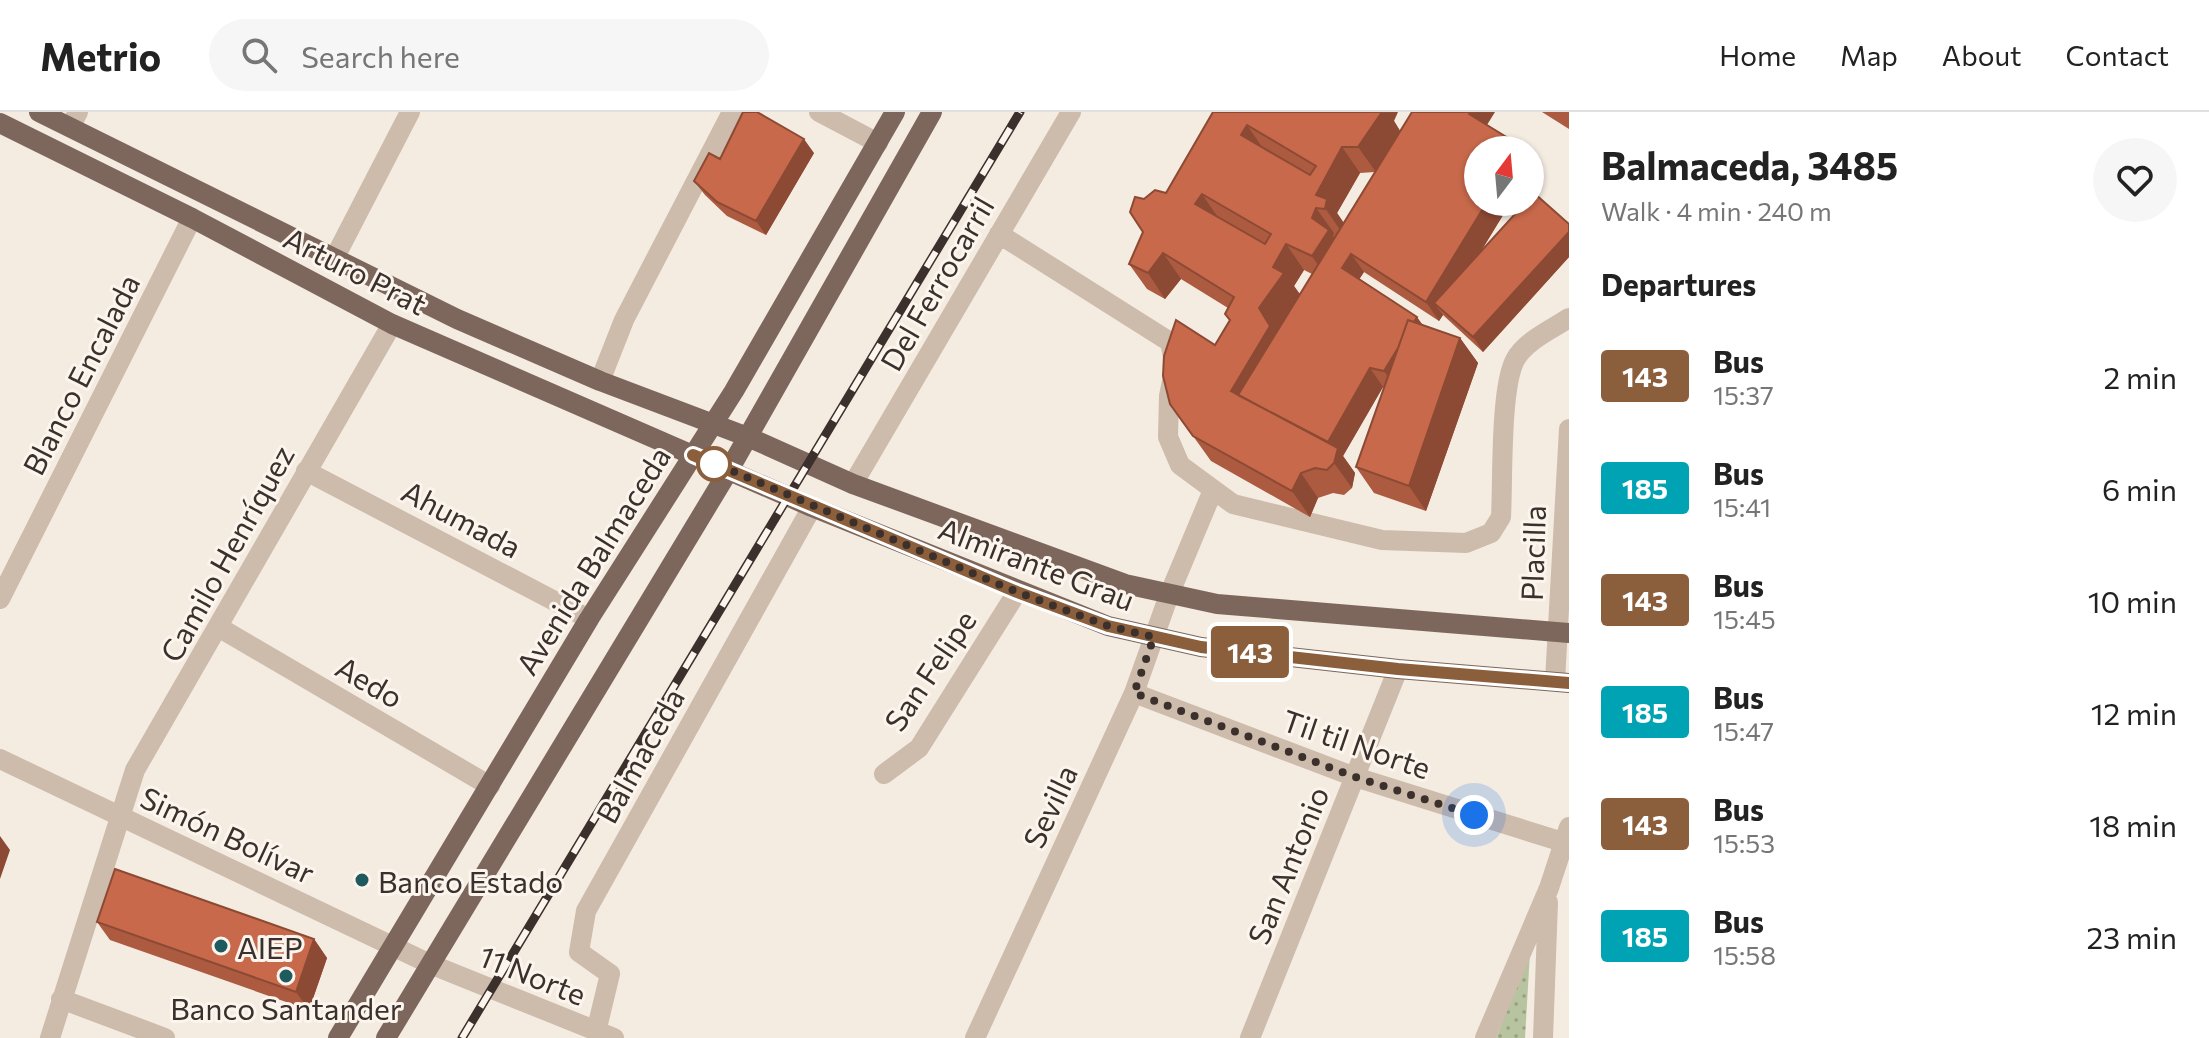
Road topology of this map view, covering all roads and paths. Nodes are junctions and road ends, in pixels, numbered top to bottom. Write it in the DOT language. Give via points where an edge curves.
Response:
graph roads {
  1 [pos="39,112"];
  2 [pos="410,112"];
  3 [pos="732,112"];
  4 [pos="819,112"];
  5 [pos="895,112"];
  6 [pos="932,112"];
  7 [pos="1071,112"];
  8 [pos="74,120"];
  9 [pos="0,123"];
  10 [pos="878,143"];
  11 [pos="192,218"];
  12 [pos="999,234"];
  13 [pos="335,257"];
  14 [pos="1569,318"];
  15 [pos="392,324"];
  16 [pos="600,381"];
  17 [pos="713,426"];
  18 [pos="1569,429"];
  19 [pos="748,437"];
  20 [pos="693,455"];
  21 [pos="729,470"];
  22 [pos="306,471"];
  23 [pos="853,484"];
  24 [pos="1213,490"];
  25 [pos="812,507"];
  26 [pos="1017,592"];
  27 [pos="1169,595"];
  28 [pos="0,599"];
  29 [pos="589,619"];
  30 [pos="220,628"];
  31 [pos="1564,632"];
  32 [pos="1154,637"];
  33 [pos="1398,669"];
  34 [pos="1562,682"];
  35 [pos="1134,693"];
  36 [pos="0,759"];
  37 [pos="884,774"];
  38 [pos="1355,777"];
  39 [pos="490,786"];
  40 [pos="120,816"];
  41 [pos="1567,838"];
  42 [pos="1549,888"];
  43 [pos="393,945"];
  44 [pos="430,964"];
  45 [pos="61,999"];
  46 [pos="605,1035"];
  47 [pos="50,1038"];
  48 [pos="165,1038"];
  49 [pos="338,1038"];
  50 [pos="386,1038"];
  51 [pos="975,1038"];
  52 [pos="1250,1038"];
  53 [pos="1485,1038"];
  54 [pos="1543,1038"];
  1 -- 8 [label="main road, Arturo Prat"];
  2 -- 13 [label="street"];
  3 -- 16 [label="street" via="624,320"];
  4 -- 10 [label="street"];
  5 -- 10 [label="main road, Avenida Balmaceda"];
  6 -- 19 [label="main road"];
  7 -- 12 [label="street, Del Ferrocarril"];
  8 -- 13 [label="main road, Arturo Prat"];
  9 -- 11 [label="main road, Arturo Prat"];
  10 -- 17 [label="main road, Avenida Balmaceda"];
  11 -- 15 [label="main road, Arturo Prat"];
  11 -- 28 [label="street, Blanco Encalada"];
  12 -- 23 [label="street, Del Ferrocarril"];
  12 -- 24 [label="street" via="1170,342 1175,366 1168,437 1180,465"];
  13 -- 16 [label="main road, Arturo Prat" via="457,319"];
  14 -- 24 [label="street" via="1515,360 1508,391 1501,517 1491,533 1466,543 1382,540 1267,515 1233,504"];
  15 -- 20 [label="main road, Arturo Prat"];
  15 -- 22 [label="street, Camilo Henríquez"];
  16 -- 17 [label="main road, Arturo Prat"];
  17 -- 19 [label="main road, Almirante Grau"];
  17 -- 20 [label="main road, Avenida Balmaceda"];
  18 -- 31 [label="street, Placilla"];
  19 -- 21 [label="main road"];
  19 -- 23 [label="main road, Almirante Grau"];
  20 -- 21 [label="main road, Almirante Grau"];
  20 -- 29 [label="main road, Avenida Balmaceda"];
  21 -- 25 [label="main road, Almirante Grau"];
  21 -- 44 [label="main road"];
  22 -- 29 [label="street, Ahumada"];
  22 -- 30 [label="street, Camilo Henríquez"];
  23 -- 27 [label="main road, Almirante Grau" via="1125,584"];
  24 -- 27 [label="street, Sevilla"];
  25 -- 26 [label="main road, Almirante Grau"];
  25 -- 46 [label="street, Balmaceda" via="586,911 579,952 610,974"];
  26 -- 32 [label="main road, Almirante Grau"];
  26 -- 37 [label="street, San Felipe" via="919,748"];
  27 -- 31 [label="main road, Almirante Grau" via="1217,604"];
  27 -- 32 [label="street, Sevilla"];
  29 -- 39 [label="main road, Avenida Balmaceda"];
  30 -- 39 [label="street, Aedo"];
  30 -- 40 [label="street, Camilo Henríquez" via="135,770"];
  31 -- 34 [label="street, Placilla"];
  32 -- 33 [label="main road, Almirante Grau"];
  32 -- 35 [label="street, Sevilla"];
  33 -- 34 [label="main road, Almirante Grau"];
  33 -- 38 [label="street, San Antonio"];
  35 -- 38 [label="street, Til til Norte"];
  35 -- 51 [label="street, Sevilla"];
  36 -- 40 [label="street, Simón Bolívar"];
  38 -- 41 [label="street, Til til Norte"];
  38 -- 52 [label="street, San Antonio"];
  39 -- 43 [label="main road, Avenida Balmaceda"];
  40 -- 43 [label="street, Simón Bolívar"];
  40 -- 45 [label="street, Camilo Henríquez"];
  41 -- 42 [label="street"];
  42 -- 53 [label="street"];
  42 -- 54 [label="street"];
  43 -- 44 [label="street, Simón Bolívar"];
  43 -- 49 [label="main road, Avenida Balmaceda"];
  44 -- 46 [label="street, 11 Norte"];
  44 -- 50 [label="main road"];
  45 -- 47 [label="street, Camilo Henríquez"];
  45 -- 48 [label="street"];
}
